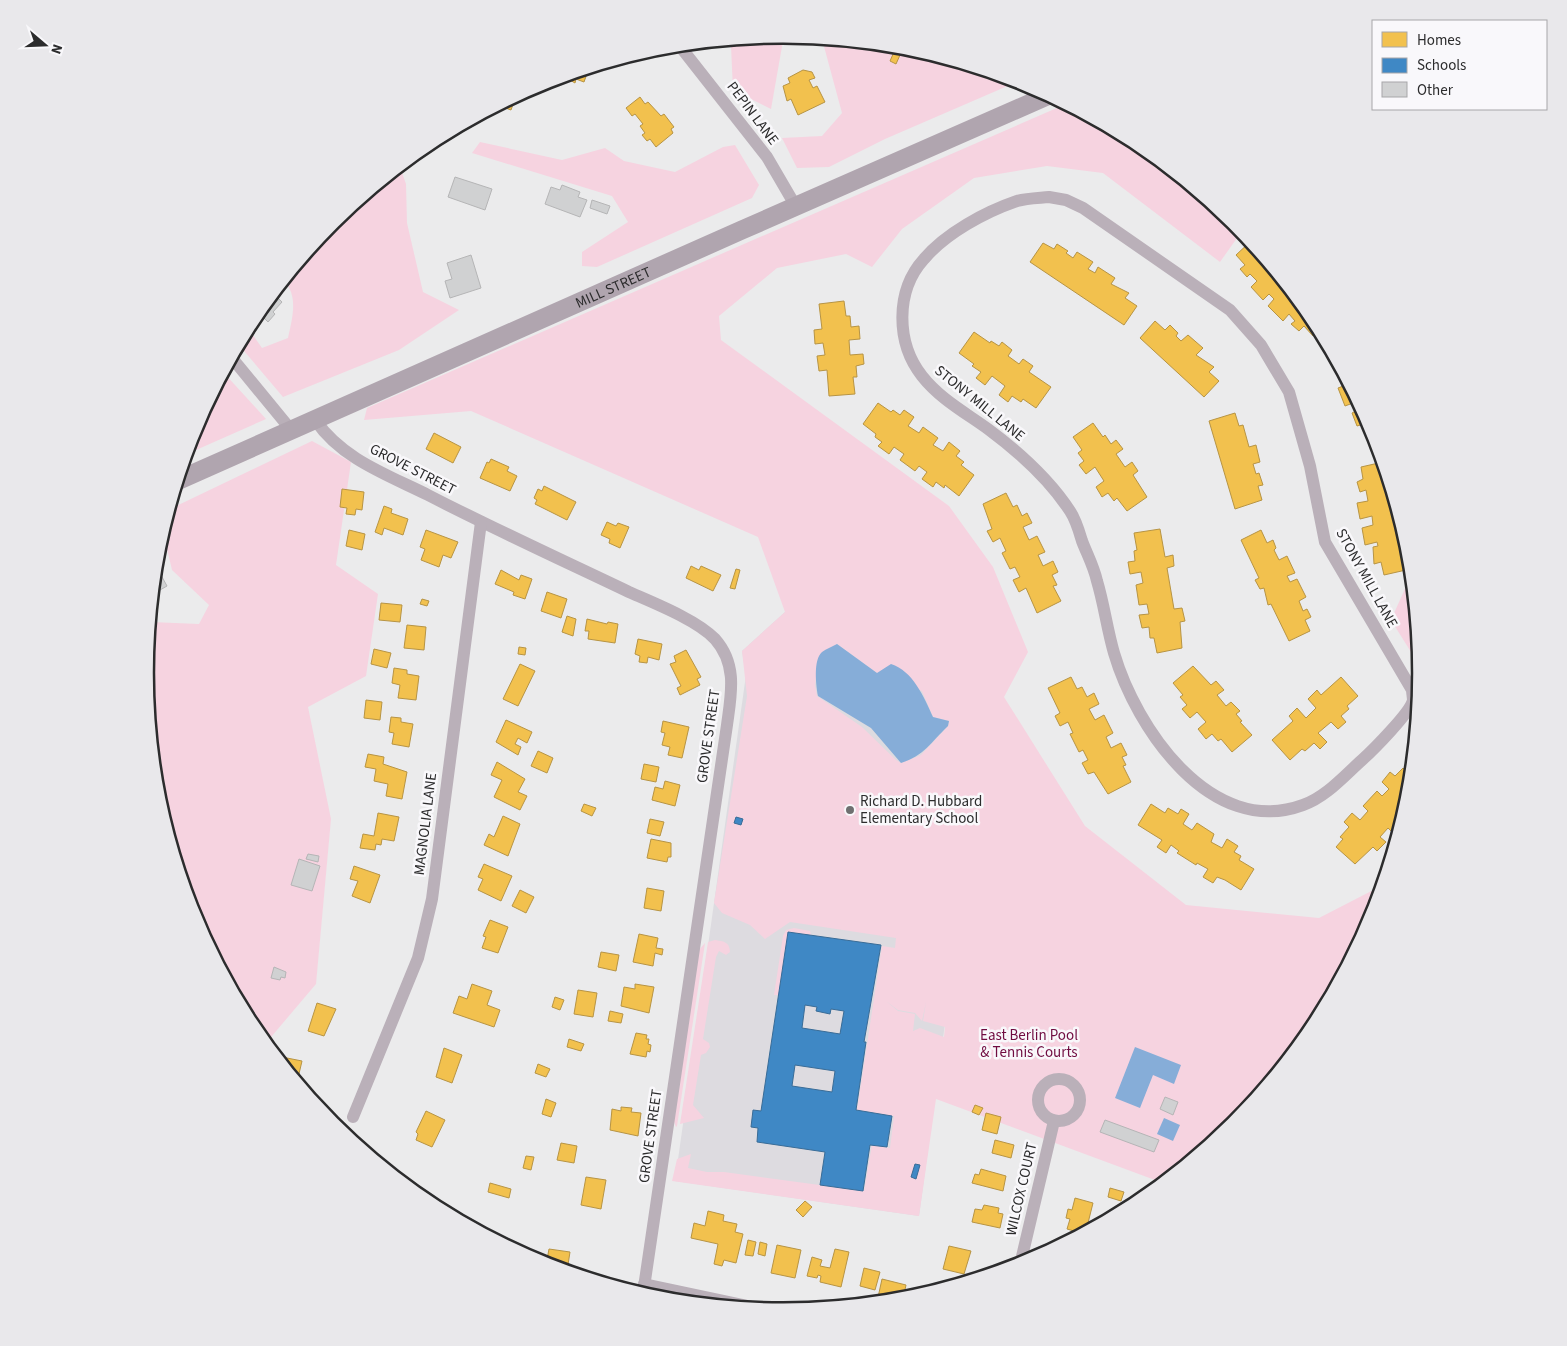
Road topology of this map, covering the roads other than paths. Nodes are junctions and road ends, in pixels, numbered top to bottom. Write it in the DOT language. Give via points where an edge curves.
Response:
graph roads {
  1 [pos="684,52"];
  2 [pos="1040,99"];
  3 [pos="795,205"];
  4 [pos="236,363"];
  5 [pos="316,421"];
  6 [pos="292,431"];
  7 [pos="186,477"];
  8 [pos="481,522"];
  9 [pos="1412,684"];
  10 [pos="1411,712"];
  11 [pos="353,1117"];
  12 [pos="1054,1121"];
  13 [pos="1022,1255"];
  14 [pos="643,1286"];
  1 -- 3 [label="street, PEPIN LANE" via="767,157"];
  2 -- 3 [label="main road, MILL STREET"];
  3 -- 5 [label="main road, MILL STREET"];
  4 -- 6 [label="street"];
  5 -- 6 [label="main road, MILL STREET"];
  5 -- 8 [label="street, GROVE STREET" via="328,438 352,456"];
  6 -- 7 [label="main road, MILL STREET"];
  8 -- 11 [label="street, MAGNOLIA LANE" via="432,899 418,958"];
  8 -- 14 [label="street, GROVE STREET" via="676,614 715,639 731,668 728,717"];
  9 -- 10 [label="street, STONY MILL LANE" via="1325,542 1310,466 1289,392 1261,345 1230,310 1083,208 1066,200 1049,197 1018,201 978,219 936,245 916,268 905,295 901,320 905,345 922,376 951,404 990,430 1046,479 1072,514 1097,579 1114,654 1135,708 1172,761 1211,794 1254,811 1286,810 1323,795"];
  12 -- 13 [label="street, WILCOX COURT"];
}
